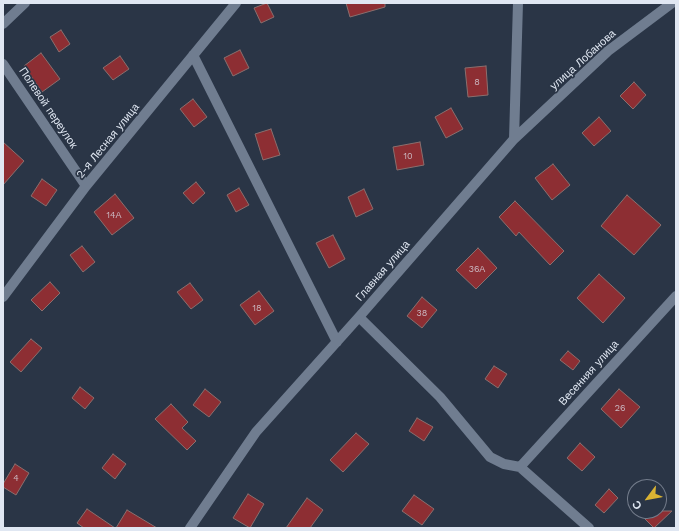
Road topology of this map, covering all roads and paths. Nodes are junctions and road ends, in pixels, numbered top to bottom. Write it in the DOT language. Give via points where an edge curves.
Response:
graph roads {
  1 [pos="25,3"];
  2 [pos="236,3"];
  3 [pos="518,3"];
  4 [pos="672,3"];
  5 [pos="3,24"];
  6 [pos="193,55"];
  7 [pos="3,64"];
  8 [pos="514,139"];
  9 [pos="86,186"];
  10 [pos="676,296"];
  11 [pos="3,297"];
  12 [pos="359,317"];
  13 [pos="337,342"];
  14 [pos="520,467"];
  15 [pos="190,528"];
  16 [pos="590,528"];
  1 -- 5 [label="street"];
  2 -- 6 [label="street, 2-я Лесная улица"];
  3 -- 8 [label="street"];
  4 -- 8 [label="street, улица Лобанова" via="608,51"];
  6 -- 9 [label="street, 2-я Лесная улица"];
  6 -- 13 [label="street"];
  7 -- 9 [label="street, Полевой переулок"];
  8 -- 12 [label="street, Главная улица"];
  9 -- 11 [label="street, 2-я Лесная улица"];
  10 -- 14 [label="street, Весенняя улица"];
  12 -- 13 [label="street, Главная улица"];
  12 -- 14 [label="street" via="440,397 490,457 504,464"];
  13 -- 15 [label="street, Главная улица" via="256,432"];
  14 -- 16 [label="street"];
}
